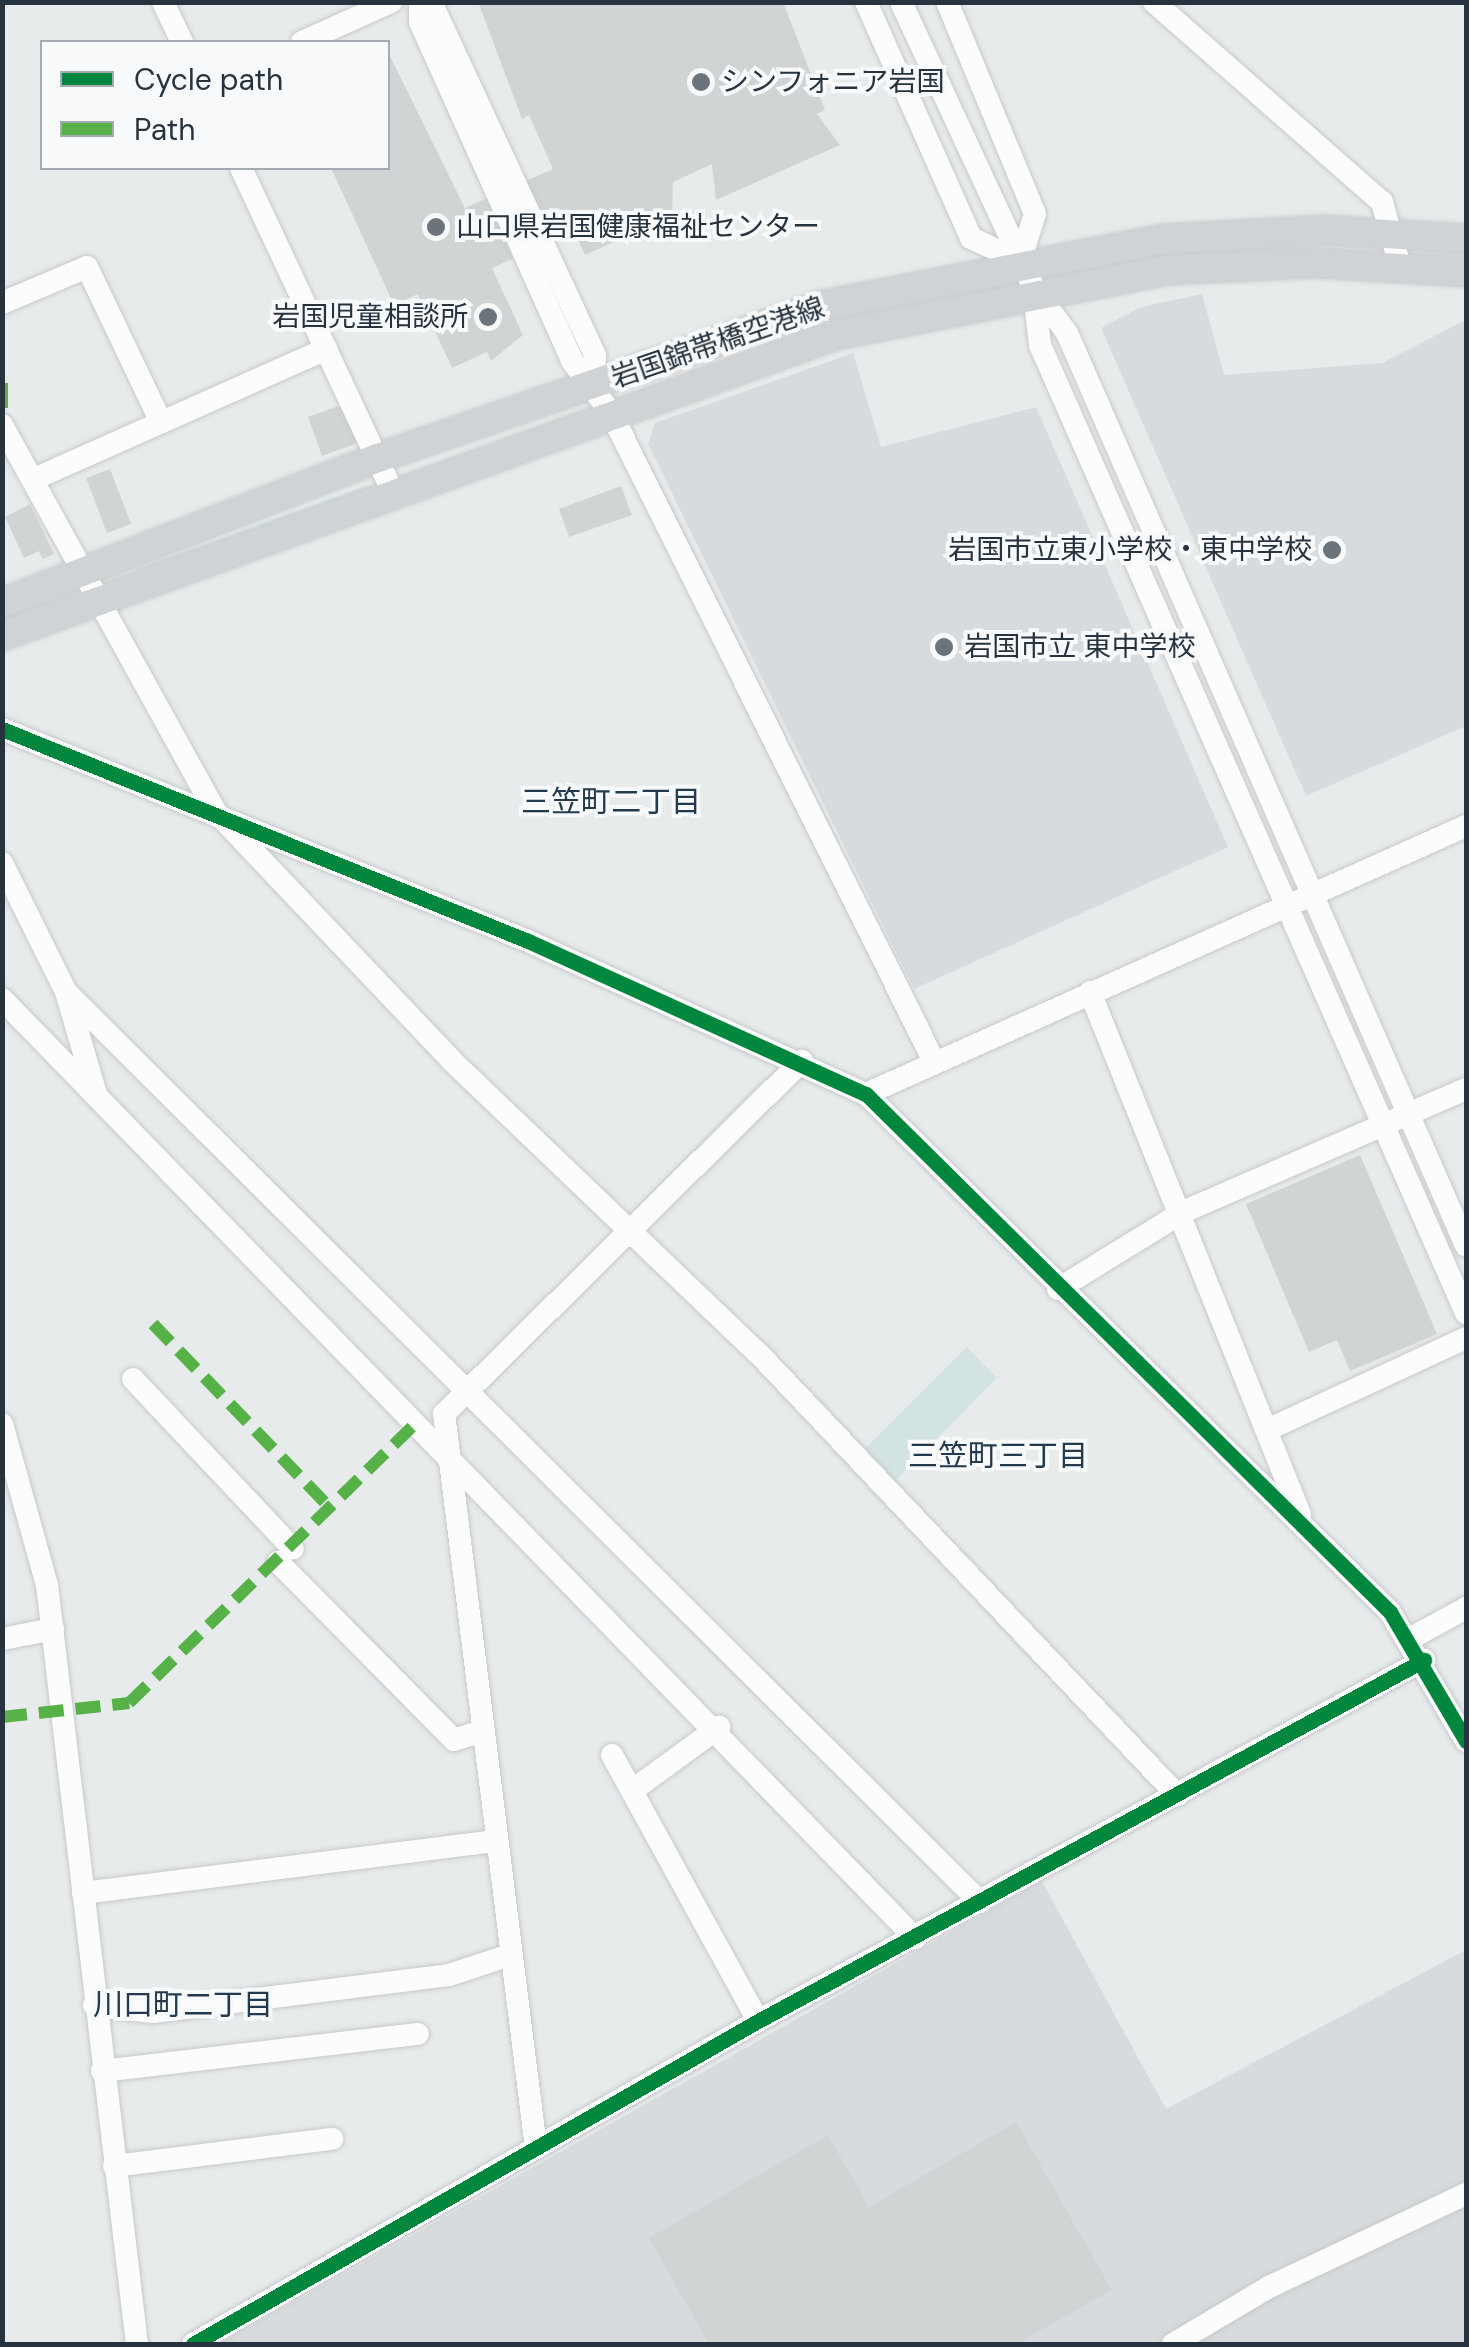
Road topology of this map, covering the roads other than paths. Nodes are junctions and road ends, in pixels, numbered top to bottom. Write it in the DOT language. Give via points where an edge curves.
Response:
graph roads {
  1 [pos="163,2"];
  2 [pos="391,2"];
  3 [pos="420,2"];
  4 [pos="431,2"];
  5 [pos="866,2"];
  6 [pos="900,2"];
  7 [pos="947,2"];
  8 [pos="1154,2"];
  9 [pos="181,40"];
  10 [pos="306,40"];
  11 [pos="242,170"];
  12 [pos="1396,231"];
  13 [pos="1466,239"];
  14 [pos="1020,261"];
  15 [pos="1400,266"];
  16 [pos="1466,272"];
  17 [pos="1034,289"];
  18 [pos="2,303"];
  19 [pos="326,349"];
  20 [pos="593,386"];
  21 [pos="611,413"];
  22 [pos="162,422"];
  23 [pos="2,425"];
  24 [pos="378,458"];
  25 [pos="34,479"];
  26 [pos="394,494"];
  27 [pos="86,572"];
  28 [pos="100,600"];
  29 [pos="2,603"];
  30 [pos="2,636"];
  31 [pos="2,729"];
  32 [pos="215,811"];
  33 [pos="1466,826"];
  34 [pos="2,863"];
  35 [pos="1315,894"];
  36 [pos="1285,908"];
  37 [pos="66,992"];
  38 [pos="1090,992"];
  39 [pos="2,1000"];
  40 [pos="802,1061"];
  41 [pos="934,1061"];
  42 [pos="1466,1088"];
  43 [pos="866,1094"];
  44 [pos="97,1097"];
  45 [pos="1409,1114"];
  46 [pos="1386,1124"];
  47 [pos="1183,1212"];
  48 [pos="630,1231"];
  49 [pos="1466,1246"];
  50 [pos="1058,1289"];
  51 [pos="1466,1313"];
  52 [pos="1466,1338"];
  53 [pos="133,1379"];
  54 [pos="470,1388"];
  55 [pos="2,1424"];
  56 [pos="1269,1429"];
  57 [pos="442,1448"];
  58 [pos="1302,1522"];
  59 [pos="1466,1608"];
  60 [pos="53,1629"];
  61 [pos="1411,1638"];
  62 [pos="2,1639"];
  63 [pos="1424,1660"];
  64 [pos="720,1728"];
  65 [pos="479,1732"];
  66 [pos="1466,1741"];
  67 [pos="612,1755"];
  68 [pos="636,1787"];
  69 [pos="1177,1795"];
  70 [pos="493,1841"];
  71 [pos="84,1892"];
  72 [pos="980,1902"];
  73 [pos="915,1938"];
  74 [pos="507,1956"];
  75 [pos="94,2006"];
  76 [pos="758,2021"];
  77 [pos="418,2034"];
  78 [pos="102,2071"];
  79 [pos="332,2139"];
  80 [pos="536,2148"];
  81 [pos="114,2166"];
  82 [pos="1466,2194"];
  83 [pos="136,2344"];
  84 [pos="193,2344"];
  85 [pos="1173,2344"];
  1 -- 9 [label="street"];
  2 -- 10 [label="street"];
  3 -- 20 [label="street" via="420,22 524,254"];
  4 -- 20 [label="street" via="595,356"];
  5 -- 14 [label="street" via="971,238"];
  6 -- 14 [label="street"];
  7 -- 14 [label="street" via="1035,214"];
  8 -- 12 [label="street" via="1382,202"];
  11 -- 19 [label="street"];
  12 -- 13 [label="main road, 岩国錦帯橋空港線"];
  12 -- 14 [label="main road, 岩国錦帯橋空港線" via="1164,238"];
  12 -- 15 [label="street"];
  14 -- 17 [label="street"];
  14 -- 20 [label="main road, 岩国錦帯橋空港線" via="819,306"];
  15 -- 16 [label="main road, 岩国錦帯橋空港線"];
  15 -- 17 [label="main road, 岩国錦帯橋空港線" via="1236,265"];
  17 -- 21 [label="main road, 岩国錦帯橋空港線" via="836,335"];
  17 -- 35 [label="street" via="1067,333"];
  17 -- 36 [label="street" via="1040,345"];
  18 -- 22 [label="street" via="88,268"];
  19 -- 22 [label="street"];
  19 -- 24 [label="street"];
  20 -- 21 [label="street"];
  20 -- 24 [label="main road, 岩国錦帯橋空港線"];
  21 -- 26 [label="main road, 岩国錦帯橋空港線"];
  21 -- 41 [label="street"];
  22 -- 25 [label="street"];
  23 -- 25 [label="street"];
  24 -- 26 [label="street"];
  24 -- 27 [label="main road, 岩国錦帯橋空港線"];
  25 -- 27 [label="street"];
  26 -- 28 [label="main road, 岩国錦帯橋空港線"];
  27 -- 28 [label="street"];
  27 -- 29 [label="main road, 岩国錦帯橋空港線"];
  28 -- 30 [label="main road, 岩国錦帯橋空港線"];
  28 -- 32 [label="street"];
  31 -- 32 [label="street"];
  32 -- 40 [label="street"];
  32 -- 48 [label="street"];
  33 -- 35 [label="street"];
  34 -- 37 [label="street"];
  35 -- 36 [label="street"];
  35 -- 45 [label="street"];
  36 -- 38 [label="street"];
  36 -- 46 [label="street"];
  37 -- 44 [label="street"];
  37 -- 54 [label="street"];
  38 -- 41 [label="street"];
  38 -- 47 [label="street"];
  39 -- 44 [label="street"];
  40 -- 43 [label="street"];
  40 -- 48 [label="street"];
  41 -- 43 [label="street"];
  42 -- 45 [label="street"];
  43 -- 50 [label="street"];
  44 -- 57 [label="street"];
  45 -- 46 [label="street"];
  45 -- 49 [label="street"];
  46 -- 47 [label="street"];
  46 -- 51 [label="street"];
  47 -- 50 [label="street"];
  47 -- 56 [label="street"];
  48 -- 54 [label="street"];
  48 -- 69 [label="street"];
  50 -- 58 [label="street"];
  52 -- 56 [label="street"];
  53 -- 65 [label="street" via="454,1740"];
  54 -- 57 [label="street" via="444,1414"];
  54 -- 72 [label="street"];
  55 -- 60 [label="street" via="41,1551"];
  56 -- 58 [label="street"];
  57 -- 64 [label="street"];
  57 -- 65 [label="street"];
  58 -- 61 [label="street"];
  59 -- 61 [label="street"];
  60 -- 62 [label="street"];
  60 -- 71 [label="street"];
  61 -- 63 [label="street"];
  63 -- 66 [label="street"];
  63 -- 69 [label="street"];
  64 -- 68 [label="street"];
  64 -- 73 [label="street"];
  65 -- 70 [label="street"];
  67 -- 68 [label="street"];
  68 -- 76 [label="street"];
  69 -- 72 [label="street"];
  70 -- 71 [label="street"];
  70 -- 74 [label="street"];
  71 -- 75 [label="street"];
  72 -- 73 [label="street"];
  73 -- 76 [label="street"];
  74 -- 75 [label="street" via="449,1975 153,2012"];
  74 -- 80 [label="street"];
  75 -- 78 [label="street"];
  76 -- 80 [label="street"];
  77 -- 78 [label="street"];
  78 -- 81 [label="street"];
  79 -- 81 [label="street"];
  80 -- 84 [label="street"];
  81 -- 83 [label="street"];
  82 -- 85 [label="street" via="1270,2287"];
}
